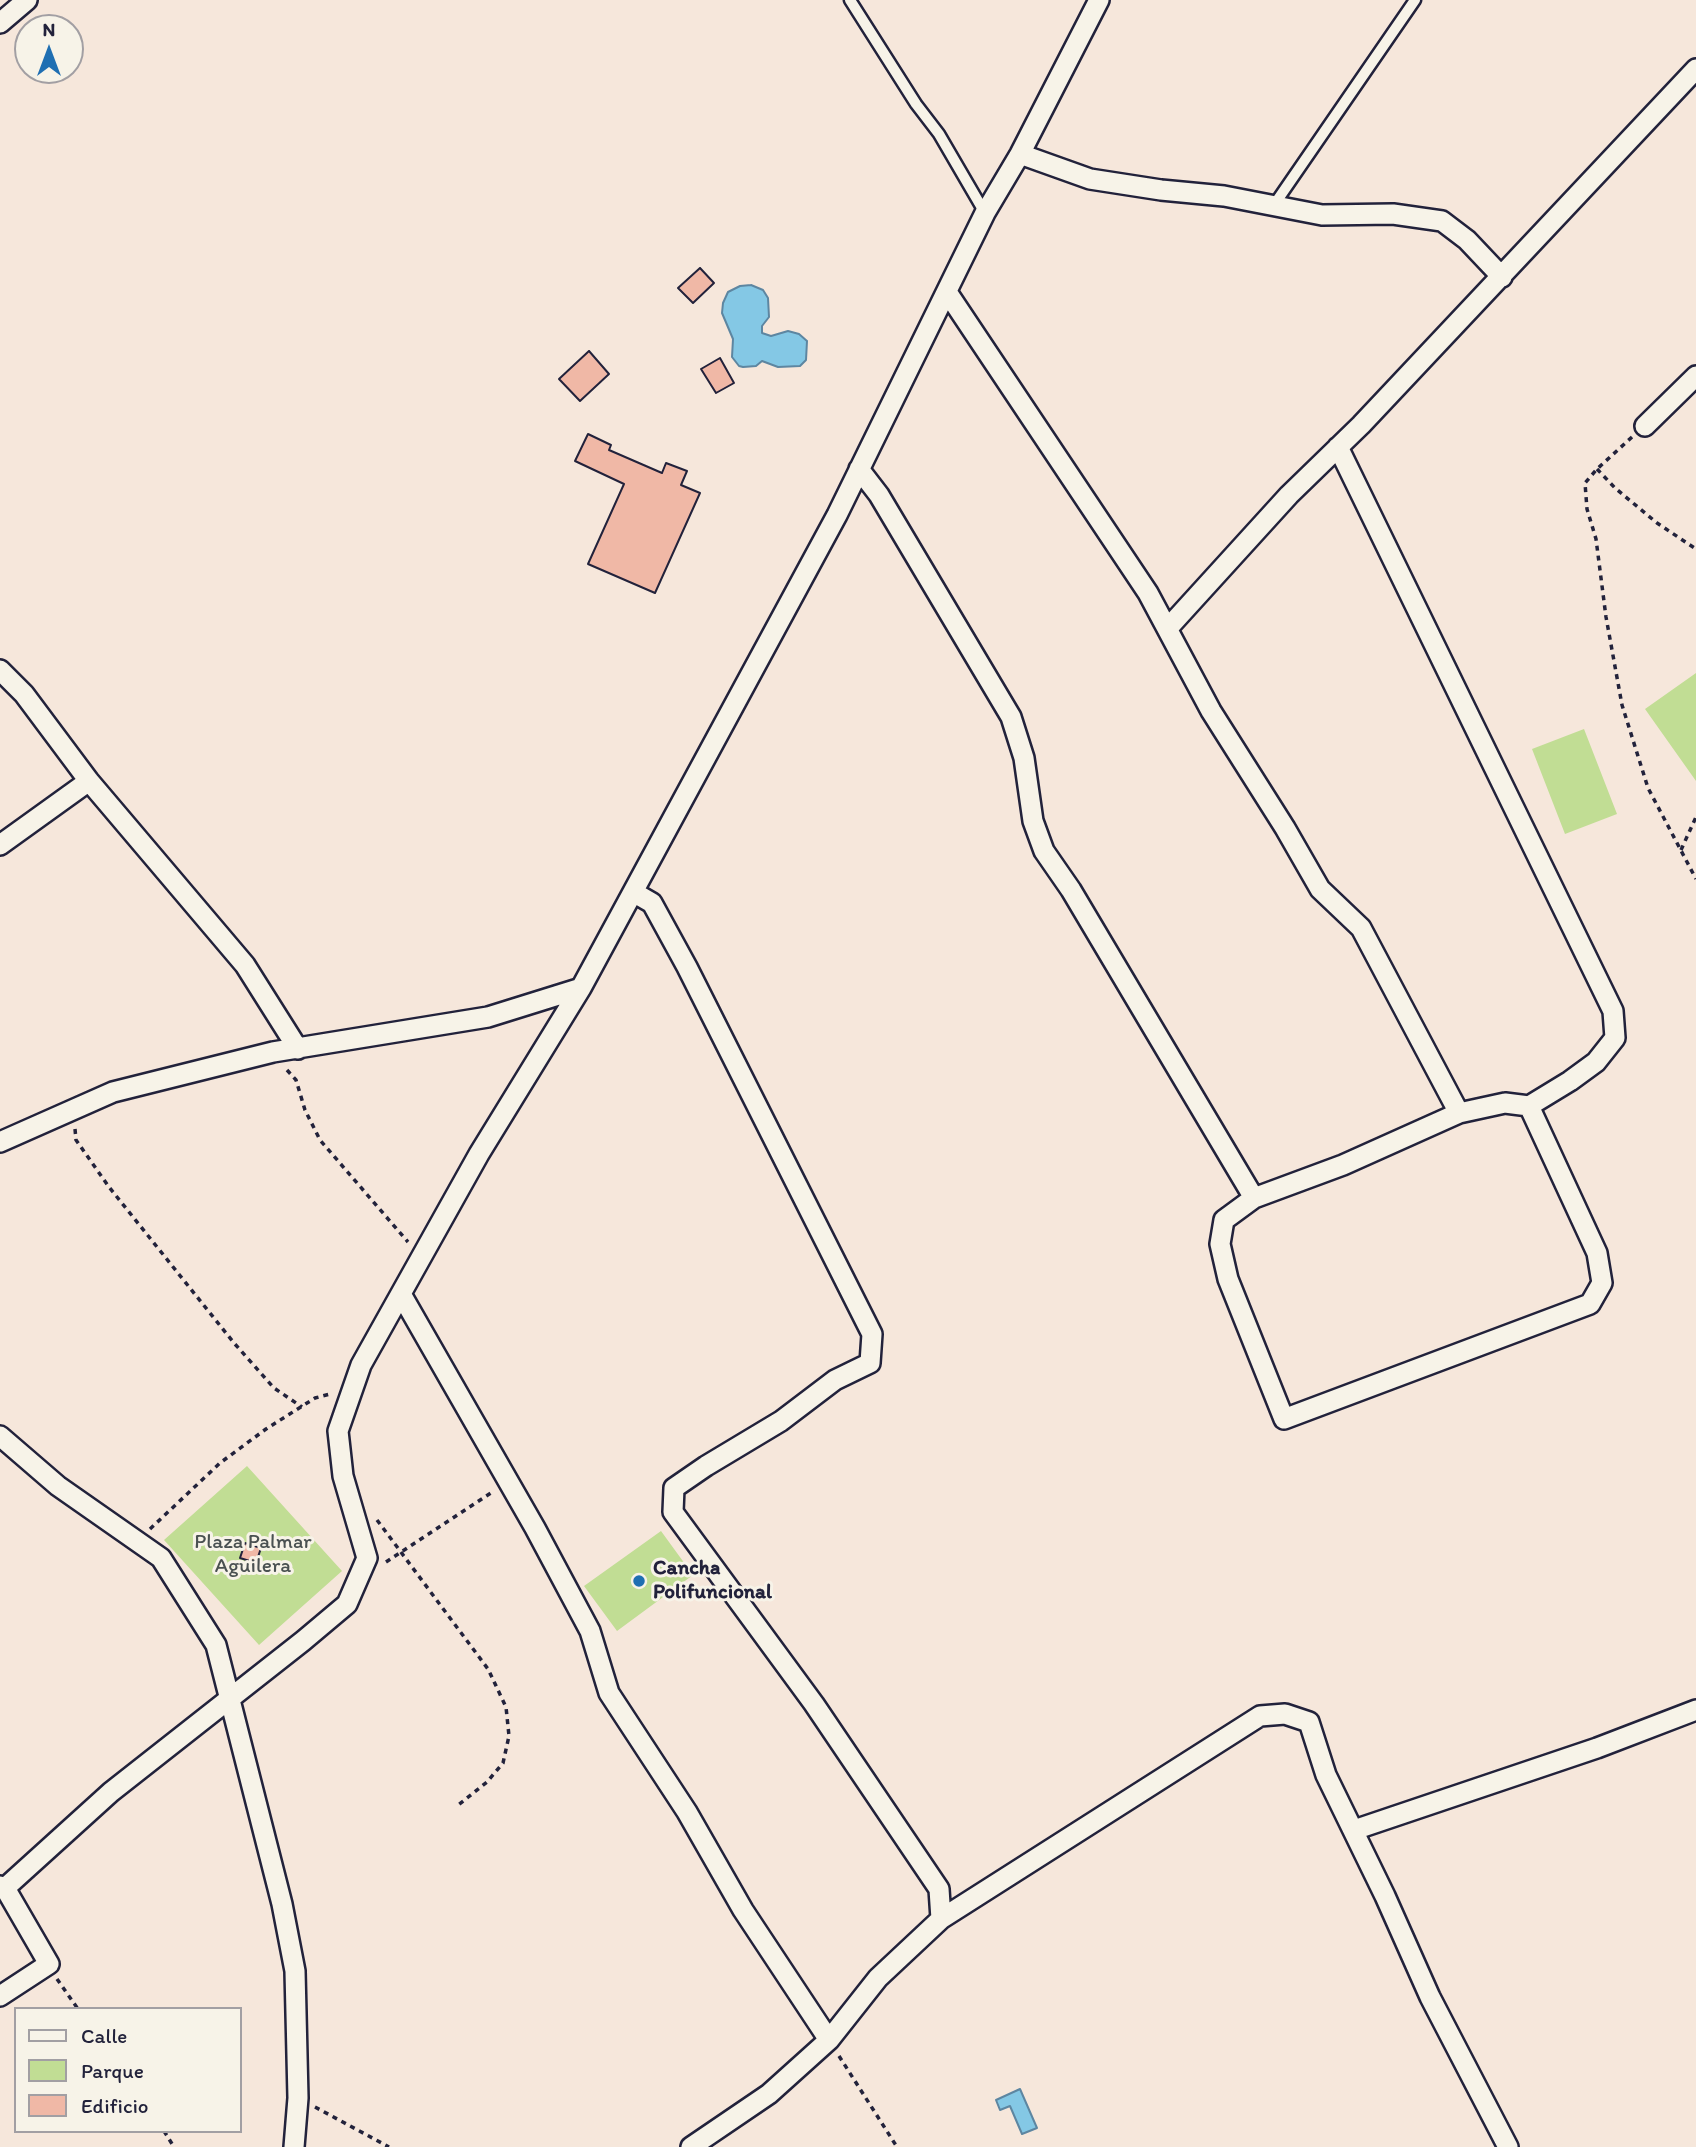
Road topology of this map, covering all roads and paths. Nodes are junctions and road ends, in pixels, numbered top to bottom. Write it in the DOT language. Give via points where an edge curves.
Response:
graph roads {
  1 [pos="27,0"];
  2 [pos="850,0"];
  3 [pos="1099,0"];
  4 [pos="1415,0"];
  5 [pos="0,23"];
  6 [pos="1696,69"];
  7 [pos="1020,154"];
  8 [pos="1274,205"];
  9 [pos="985,213"];
  10 [pos="1502,278"];
  11 [pos="947,292"];
  12 [pos="1696,376"];
  13 [pos="1645,426"];
  14 [pos="1338,447"];
  15 [pos="859,469"];
  16 [pos="1597,469"];
  17 [pos="1696,550"];
  18 [pos="1168,628"];
  19 [pos="0,670"];
  20 [pos="89,781"];
  21 [pos="1696,817"];
  22 [pos="0,845"];
  23 [pos="1681,850"];
  24 [pos="1696,879"];
  25 [pos="633,892"];
  26 [pos="581,988"];
  27 [pos="298,1049"];
  28 [pos="273,1052"];
  29 [pos="1529,1106"];
  30 [pos="72,1110"];
  31 [pos="1459,1113"];
  32 [pos="0,1142"];
  33 [pos="1254,1198"];
  34 [pos="421,1257"];
  35 [pos="401,1294"];
  36 [pos="351,1389"];
  37 [pos="302,1406"];
  38 [pos="0,1436"];
  39 [pos="508,1482"];
  40 [pos="351,1503"];
  41 [pos="136,1543"];
  42 [pos="402,1551"];
  43 [pos="358,1580"];
  44 [pos="230,1697"];
  45 [pos="1696,1710"];
  46 [pos="457,1806"];
  47 [pos="1354,1830"];
  48 [pos="2,1887"];
  49 [pos="941,1919"];
  50 [pos="48,1964"];
  51 [pos="0,1996"];
  52 [pos="77,2007"];
  53 [pos="829,2040"];
  54 [pos="298,2098"];
  55 [pos="294,2147"];
  56 [pos="389,2147"];
  57 [pos="691,2147"];
  58 [pos="897,2147"];
  59 [pos="1508,2147"];
  1 -- 5 [label="street"];
  2 -- 9 [label="lane"];
  3 -- 7 [label="street"];
  4 -- 8 [label="lane"];
  6 -- 10 [label="street"];
  7 -- 8 [label="street" via="1090,179"];
  7 -- 9 [label="street"];
  8 -- 10 [label="street" via="1322,215 1394,214 1442,221"];
  9 -- 11 [label="street"];
  10 -- 14 [label="street"];
  11 -- 15 [label="street"];
  11 -- 18 [label="street" via="1107,528"];
  12 -- 13 [label="street"];
  13 -- 16 [label="path"];
  14 -- 18 [label="street"];
  14 -- 29 [label="street" via="1613,1011 1615,1038 1595,1062"];
  15 -- 25 [label="street"];
  15 -- 33 [label="street" via="879,495 1011,718 1044,851"];
  16 -- 17 [label="path" via="1657,523"];
  16 -- 23 [label="path" via="1585,483 1587,509 1622,705 1648,788"];
  18 -- 31 [label="street" via="1211,711 1320,889 1361,928"];
  19 -- 20 [label="street" via="24,694"];
  20 -- 22 [label="street"];
  20 -- 27 [label="street" via="246,965"];
  21 -- 23 [label="path"];
  23 -- 24 [label="path"];
  25 -- 26 [label="street"];
  25 -- 49 [label="street" via="652,903 687,967 872,1334 870,1363 835,1380 781,1421 674,1488 673,1512 814,1704 939,1889"];
  26 -- 27 [label="street" via="488,1017"];
  26 -- 34 [label="street"];
  27 -- 28 [label="street"];
  28 -- 30 [label="street" via="113,1092"];
  28 -- 34 [label="path" via="296,1080 320,1140"];
  29 -- 31 [label="street" via="1505,1103"];
  29 -- 33 [label="street" via="1597,1253 1602,1283 1590,1304 1284,1419 1228,1279 1220,1244 1224,1220"];
  30 -- 32 [label="street"];
  30 -- 37 [label="path" via="76,1140 109,1187 234,1343 274,1388"];
  31 -- 33 [label="street" via="1343,1165"];
  34 -- 35 [label="street"];
  35 -- 36 [label="street"];
  35 -- 39 [label="street"];
  36 -- 37 [label="path"];
  36 -- 40 [label="street" via="338,1431"];
  37 -- 41 [label="path" via="220,1463"];
  38 -- 41 [label="street"];
  39 -- 42 [label="path"];
  39 -- 53 [label="street" via="590,1631 609,1693"];
  40 -- 42 [label="path" via="378,1520"];
  40 -- 43 [label="street" via="368,1559"];
  41 -- 44 [label="street" via="161,1559 189,1599 216,1644"];
  42 -- 43 [label="path"];
  42 -- 46 [label="path" via="488,1669 506,1707 509,1736 503,1763"];
  43 -- 44 [label="street" via="346,1604"];
  44 -- 48 [label="street"];
  44 -- 54 [label="street" via="295,1971"];
  45 -- 47 [label="street" via="1451,1800"];
  47 -- 49 [label="street" via="1326,1775 1309,1722 1285,1714 1259,1716"];
  47 -- 59 [label="street" via="1436,2008"];
  48 -- 50 [label="street"];
  49 -- 53 [label="street" via="878,1978"];
  50 -- 51 [label="street"];
  50 -- 52 [label="path"];
  53 -- 57 [label="street" via="769,2094"];
  53 -- 58 [label="path"];
  54 -- 55 [label="street"];
  54 -- 56 [label="path"];
}
